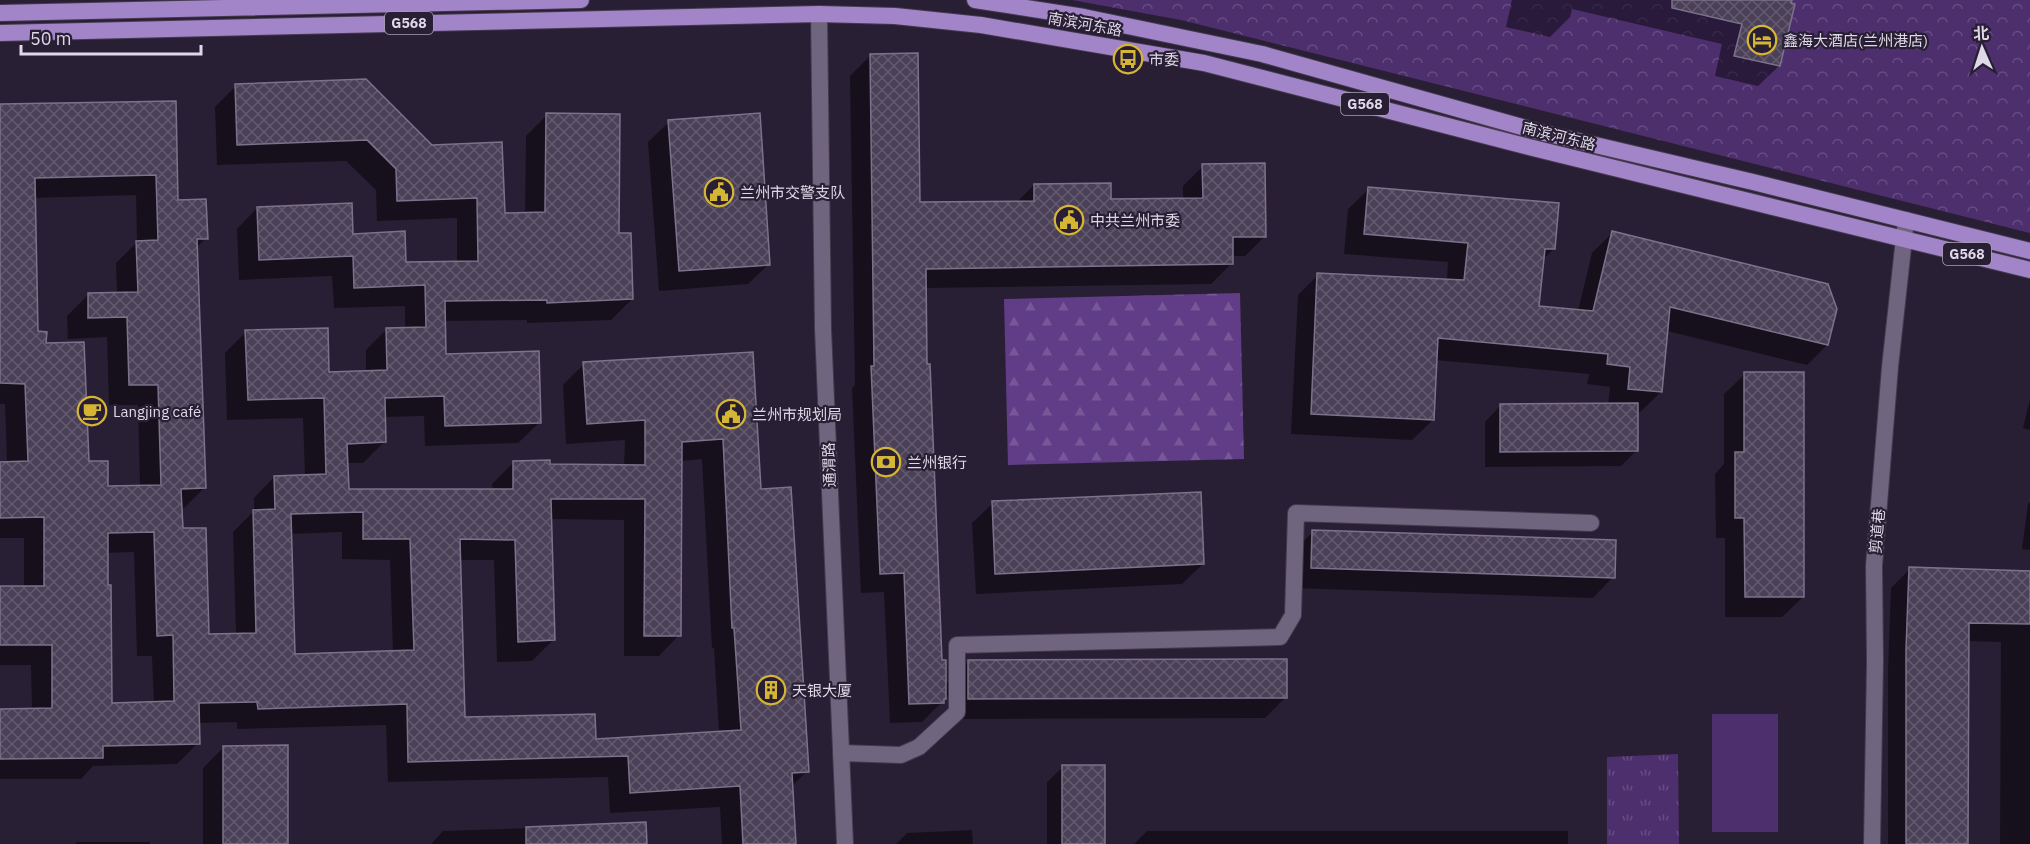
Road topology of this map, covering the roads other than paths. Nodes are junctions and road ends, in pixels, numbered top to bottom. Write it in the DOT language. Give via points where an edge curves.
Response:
graph roads {
  1 [pos="581,0"];
  2 [pos="975,0"];
  3 [pos="0,13"];
  4 [pos="819,14"];
  5 [pos="0,33"];
  6 [pos="1906,220"];
  7 [pos="1903,238"];
  8 [pos="2030,251"];
  9 [pos="2030,270"];
  10 [pos="1591,524"];
  11 [pos="841,753"];
  12 [pos="845,844"];
  13 [pos="1872,844"];
  1 -- 3 [label="highway, G568"];
  2 -- 6 [label="highway, 南滨河东路 / G568" via="1084,17 1262,54 1540,132"];
  4 -- 5 [label="highway, 南滨河东路 / G568"];
  4 -- 7 [label="highway, 南滨河东路 / G568" via="895,16 981,25 1204,63"];
  4 -- 11 [label="street, 通渭路" via="823,329"];
  6 -- 7 [label="street, 剪道巷"];
  6 -- 8 [label="highway, 南滨河东路 / G568"];
  7 -- 9 [label="highway, 南滨河东路 / G568"];
  7 -- 13 [label="street, 剪道巷" via="1874,567"];
  10 -- 11 [label="street" via="1296,513 1293,615 1280,637 957,645 957,712 919,747 900,755"];
  11 -- 12 [label="street, 通渭路"];
}
